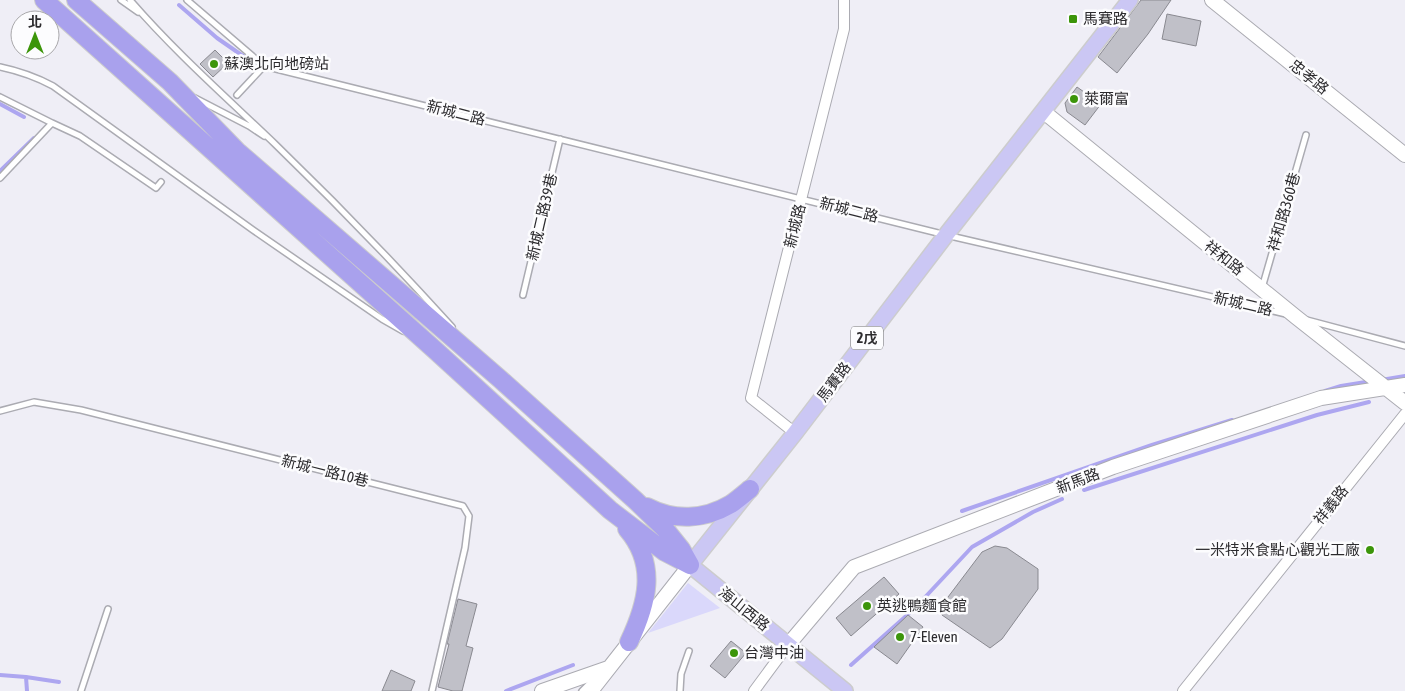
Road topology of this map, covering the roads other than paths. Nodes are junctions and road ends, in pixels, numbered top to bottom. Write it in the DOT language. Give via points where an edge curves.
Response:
graph roads {
  1 [pos="44,0"];
  2 [pos="76,0"];
  3 [pos="121,0"];
  4 [pos="130,0"];
  5 [pos="187,0"];
  6 [pos="844,0"];
  7 [pos="1130,0"];
  8 [pos="1212,0"];
  9 [pos="144,17"];
  10 [pos="264,66"];
  11 [pos="0,67"];
  12 [pos="170,82"];
  13 [pos="237,95"];
  14 [pos="0,97"];
  15 [pos="1044,112"];
  16 [pos="52,124"];
  17 [pos="1306,135"];
  18 [pos="560,139"];
  19 [pos="277,145"];
  20 [pos="1405,155"];
  21 [pos="0,178"];
  22 [pos="161,182"];
  23 [pos="802,198"];
  24 [pos="946,235"];
  25 [pos="1262,289"];
  26 [pos="524,295"];
  27 [pos="1296,317"];
  28 [pos="459,335"];
  29 [pos="466,342"];
  30 [pos="1405,346"];
  31 [pos="435,350"];
  32 [pos="500,379"];
  33 [pos="1405,385"];
  34 [pos="1384,388"];
  35 [pos="1405,403"];
  36 [pos="0,411"];
  37 [pos="1405,414"];
  38 [pos="794,433"];
  39 [pos="750,490"];
  40 [pos="635,500"];
  41 [pos="610,510"];
  42 [pos="690,565"];
  43 [pos="108,610"];
  44 [pos="629,642"];
  45 [pos="788,645"];
  46 [pos="689,651"];
  47 [pos="609,668"];
  48 [pos="603,683"];
  49 [pos="81,691"];
  50 [pos="432,691"];
  51 [pos="542,691"];
  52 [pos="582,691"];
  53 [pos="591,691"];
  54 [pos="680,691"];
  55 [pos="754,691"];
  56 [pos="845,691"];
  57 [pos="1183,691"];
  1 -- 31 [label="highway"];
  2 -- 12 [label="highway"];
  3 -- 9 [label="lane"];
  4 -- 9 [label="lane"];
  5 -- 10 [label="lane"];
  6 -- 23 [label="street, 新城路" via="844,29"];
  7 -- 15 [label="main road, 馬賽路 / 2戊"];
  8 -- 20 [label="street, 忠孝路"];
  9 -- 19 [label="lane"];
  10 -- 13 [label="lane"];
  10 -- 18 [label="lane, 新城二路"];
  11 -- 31 [label="lane" via="19,70 53,86 261,236 382,319"];
  12 -- 19 [label="lane"];
  12 -- 32 [label="highway" via="238,150"];
  14 -- 16 [label="lane"];
  15 -- 24 [label="main road, 馬賽路 / 2戊"];
  15 -- 25 [label="street, 祥和路"];
  16 -- 21 [label="lane"];
  16 -- 22 [label="lane" via="80,136 156,188"];
  17 -- 25 [label="lane, 祥和路360巷"];
  18 -- 23 [label="lane, 新城二路"];
  18 -- 26 [label="lane, 新城二路39巷"];
  19 -- 28 [label="lane" via="406,276"];
  23 -- 24 [label="lane, 新城二路"];
  23 -- 38 [label="street, 新城路" via="751,398"];
  24 -- 27 [label="lane, 新城二路"];
  24 -- 38 [label="main road, 馬賽路 / 2戊"];
  25 -- 27 [label="street, 祥和路"];
  27 -- 30 [label="lane, 新城二路"];
  27 -- 34 [label="street, 祥和路"];
  29 -- 32 [label="lane"];
  31 -- 41 [label="highway"];
  32 -- 40 [label="highway"];
  33 -- 34 [label="street, 新馬路"];
  34 -- 35 [label="street, 祥和路"];
  34 -- 45 [label="street, 新馬路" via="1320,398 1132,461 854,567"];
  36 -- 50 [label="lane, 新城一路10巷" via="34,402 81,410 463,506 469,516 465,548"];
  37 -- 57 [label="street, 祥義路"];
  38 -- 39 [label="main road, 馬賽路 / 2戊"];
  39 -- 40 [label="highway" via="716,511 683,518 658,512"];
  39 -- 42 [label="main road, 馬賽路 / 2戊"];
  40 -- 42 [label="highway" via="665,530"];
  41 -- 42 [label="highway" via="665,552"];
  41 -- 44 [label="highway" via="630,533 644,559 644,603"];
  42 -- 44 [label="street, 馬賽路"];
  42 -- 45 [label="main road, 海山西路"];
  43 -- 49 [label="lane"];
  44 -- 47 [label="street, 馬賽路"];
  45 -- 55 [label="street"];
  45 -- 56 [label="main road, 海山西路"];
  46 -- 54 [label="lane" via="681,674"];
  47 -- 48 [label="lane"];
  47 -- 51 [label="street"];
  47 -- 52 [label="lane"];
  47 -- 53 [label="street, 馬賽路"];
}
